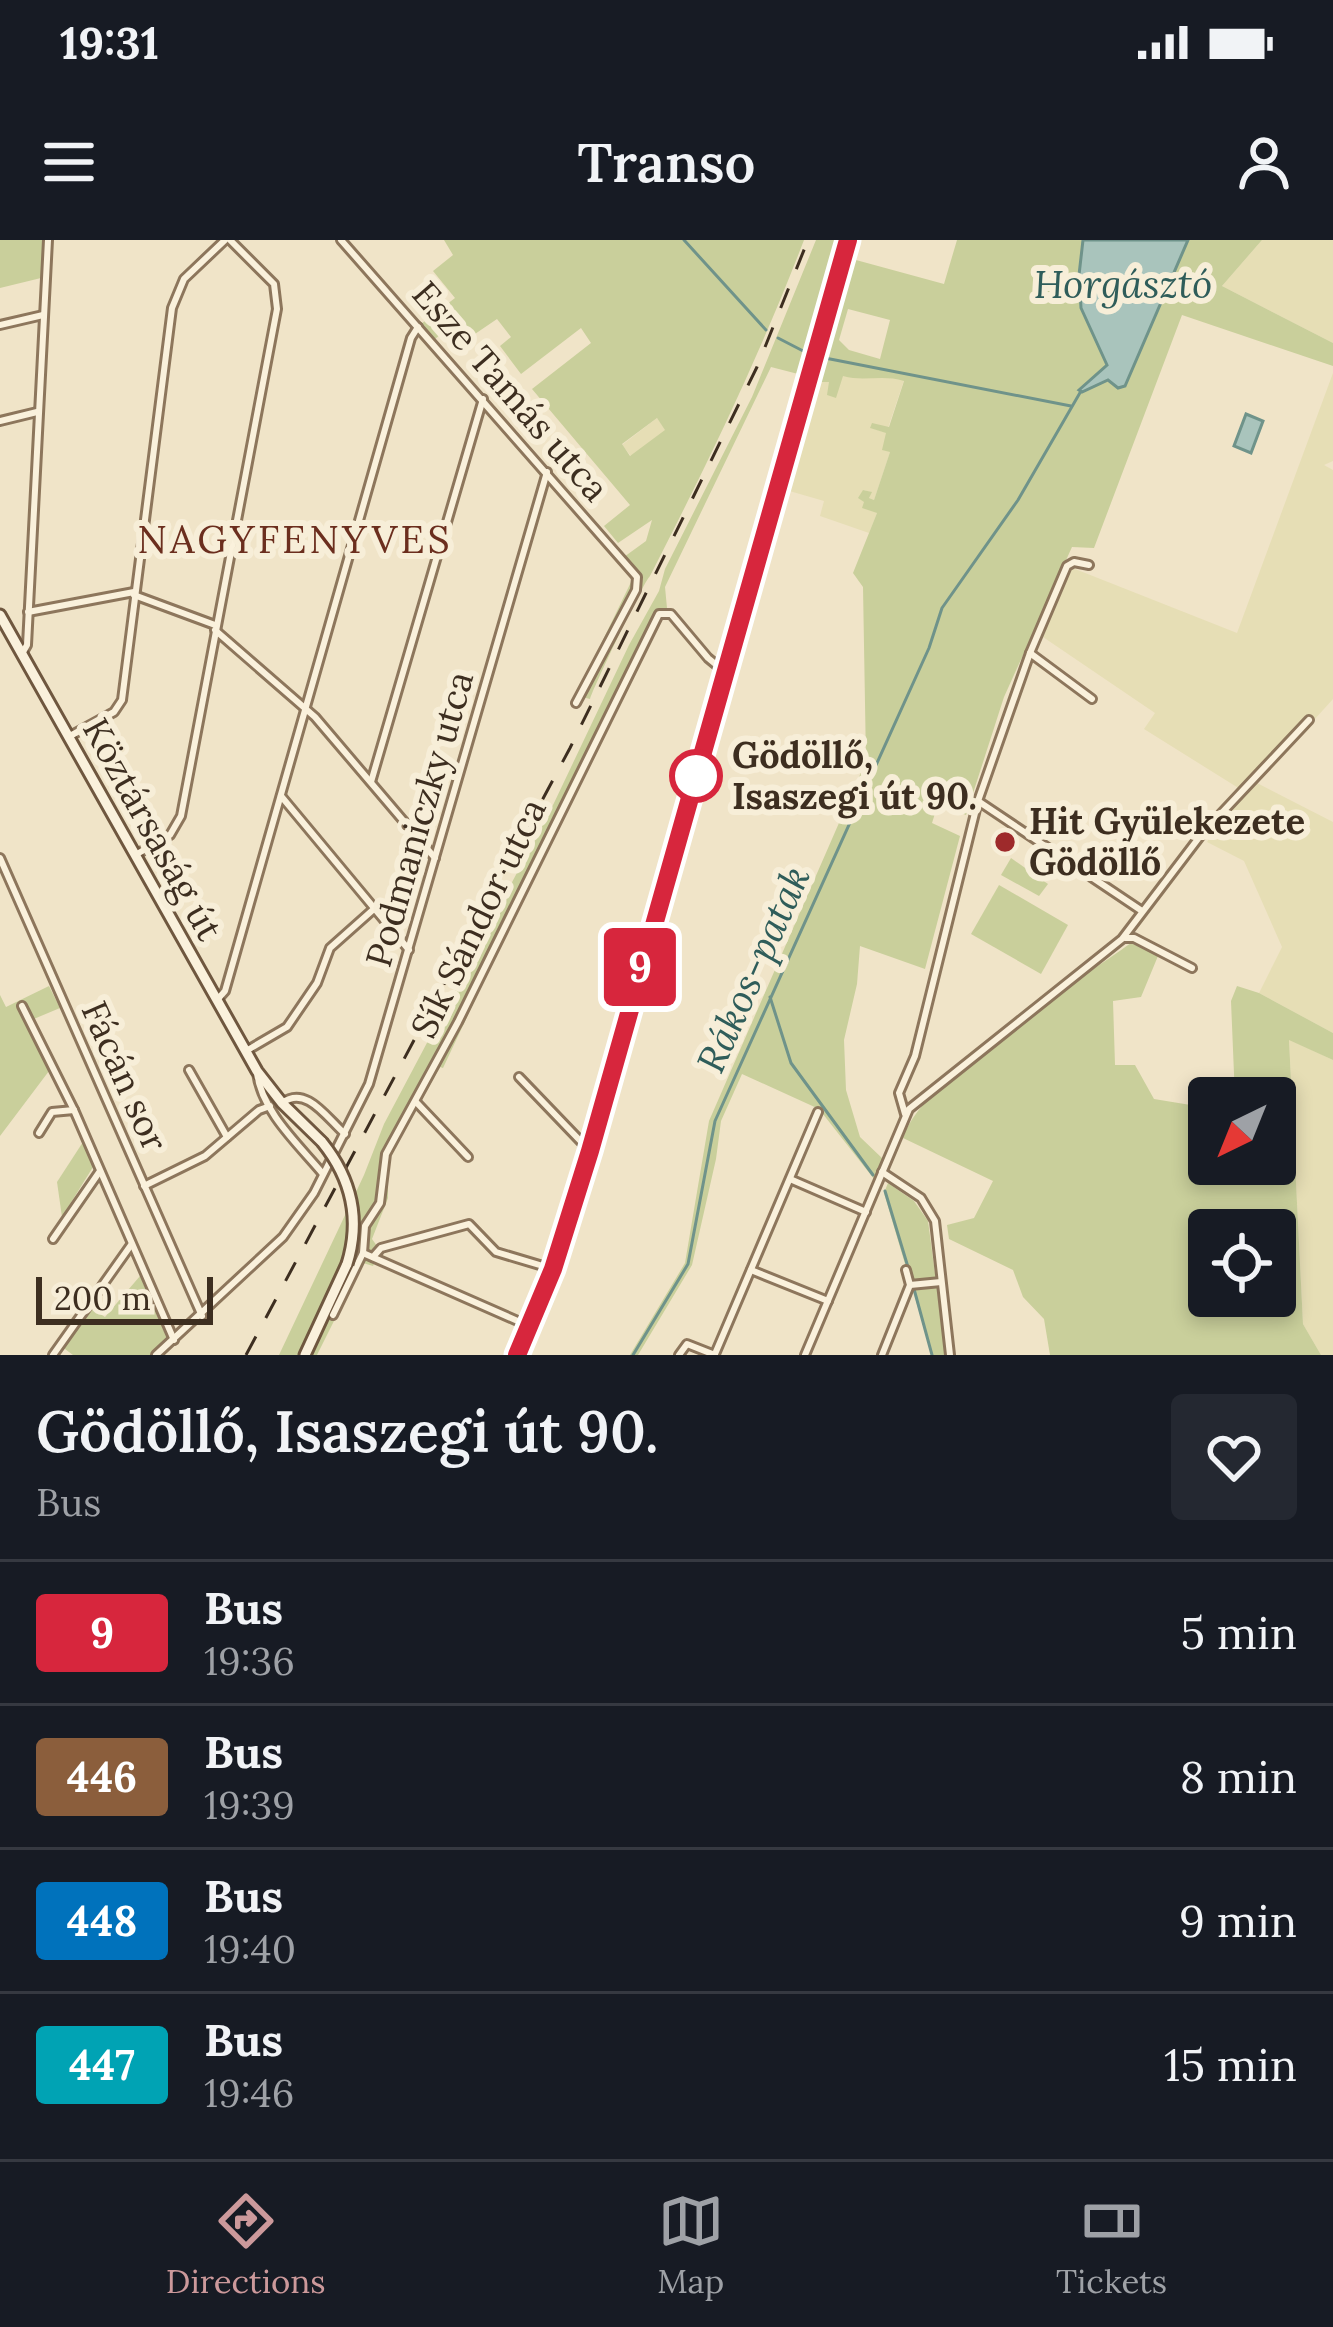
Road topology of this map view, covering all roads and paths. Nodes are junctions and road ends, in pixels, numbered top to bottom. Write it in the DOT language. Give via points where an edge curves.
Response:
graph roads {
  1 [pos="48,240"];
  2 [pos="227,240"];
  3 [pos="341,240"];
  4 [pos="848,240"];
  5 [pos="43,315"];
  6 [pos="0,326"];
  7 [pos="418,327"];
  8 [pos="483,399"];
  9 [pos="38,412"];
  10 [pos="0,421"];
  11 [pos="547,472"];
  12 [pos="1089,565"];
  13 [pos="134,594"];
  14 [pos="28,612"];
  15 [pos="0,615"];
  16 [pos="215,628"];
  17 [pos="22,652"];
  18 [pos="1030,653"];
  19 [pos="726,672"];
  20 [pos="1092,699"];
  21 [pos="576,703"];
  22 [pos="306,711"];
  23 [pos="1310,720"];
  24 [pos="70,736"];
  25 [pos="371,782"];
  26 [pos="281,795"];
  27 [pos="979,801"];
  28 [pos="137,854"];
  29 [pos="0,858"];
  30 [pos="435,858"];
  31 [pos="375,908"];
  32 [pos="1142,911"];
  33 [pos="1122,939"];
  34 [pos="410,950"];
  35 [pos="1192,968"];
  36 [pos="217,1000"];
  37 [pos="22,1006"];
  38 [pos="246,1051"];
  39 [pos="188,1070"];
  40 [pos="519,1077"];
  41 [pos="416,1102"];
  42 [pos="276,1105"];
  43 [pos="74,1110"];
  44 [pos="818,1112"];
  45 [pos="905,1114"];
  46 [pos="39,1133"];
  47 [pos="345,1134"];
  48 [pos="227,1138"];
  49 [pos="590,1151"];
  50 [pos="468,1156"];
  51 [pos="100,1171"];
  52 [pos="882,1172"];
  53 [pos="323,1174"];
  54 [pos="790,1179"];
  55 [pos="143,1186"];
  56 [pos="866,1212"];
  57 [pos="53,1239"];
  58 [pos="132,1244"];
  59 [pos="363,1253"];
  60 [pos="373,1257"];
  61 [pos="553,1269"];
  62 [pos="751,1270"];
  63 [pos="906,1270"];
  64 [pos="941,1282"];
  65 [pos="910,1286"];
  66 [pos="828,1301"];
  67 [pos="333,1315"];
  68 [pos="202,1316"];
  69 [pos="529,1326"];
  70 [pos="174,1340"];
  71 [pos="55,1352"];
  72 [pos="65,1355"];
  73 [pos="156,1355"];
  74 [pos="305,1355"];
  75 [pos="517,1355"];
  76 [pos="679,1355"];
  77 [pos="715,1355"];
  78 [pos="805,1355"];
  79 [pos="882,1355"];
  80 [pos="950,1355"];
  1 -- 5 [label="street"];
  2 -- 13 [label="street" via="175,298"];
  2 -- 16 [label="street" via="274,284 278,299"];
  3 -- 7 [label="street, Esze Tamás utca"];
  4 -- 19 [label="main road"];
  5 -- 6 [label="street"];
  5 -- 9 [label="street"];
  7 -- 8 [label="street, Esze Tamás utca"];
  7 -- 22 [label="street"];
  8 -- 11 [label="street, Esze Tamás utca"];
  8 -- 25 [label="street"];
  9 -- 10 [label="street"];
  9 -- 14 [label="street"];
  11 -- 21 [label="street, Esze Tamás utca" via="638,580"];
  11 -- 30 [label="street, Podmaniczky utca"];
  12 -- 18 [label="street" via="1068,564"];
  13 -- 14 [label="street"];
  13 -- 16 [label="street"];
  13 -- 24 [label="street" via="120,705"];
  14 -- 17 [label="street"];
  15 -- 17 [label="main road, Köztársaság út"];
  16 -- 22 [label="street"];
  16 -- 28 [label="street" via="181,816 170,835"];
  17 -- 24 [label="main road, Köztársaság út"];
  18 -- 20 [label="street"];
  18 -- 27 [label="street"];
  19 -- 41 [label="street, Sík Sándor utca" via="664,611"];
  19 -- 49 [label="main road"];
  22 -- 25 [label="street"];
  22 -- 26 [label="street"];
  23 -- 32 [label="street"];
  24 -- 28 [label="main road, Köztársaság út"];
  25 -- 30 [label="street"];
  26 -- 31 [label="street"];
  26 -- 36 [label="street"];
  27 -- 32 [label="street"];
  27 -- 45 [label="street" via="900,1090"];
  28 -- 36 [label="main road, Köztársaság út"];
  29 -- 55 [label="street, Fácán sor"];
  30 -- 34 [label="street, Podmaniczky utca"];
  31 -- 34 [label="street"];
  31 -- 38 [label="street" via="331,948 287,1027"];
  32 -- 33 [label="street"];
  33 -- 35 [label="street"];
  33 -- 45 [label="street"];
  34 -- 47 [label="street, Podmaniczky utca" via="377,1064"];
  36 -- 38 [label="main road, Köztársaság út"];
  37 -- 43 [label="street"];
  38 -- 42 [label="main road, Köztársaság út"];
  39 -- 48 [label="street"];
  40 -- 49 [label="street"];
  41 -- 50 [label="street"];
  41 -- 59 [label="street, Sík Sándor utca" via="383,1160 382,1198 362,1234"];
  42 -- 47 [label="street" via="304,1096"];
  42 -- 48 [label="street"];
  42 -- 53 [label="street, Köztársaság út" via="285,1129"];
  42 -- 74 [label="main road, Köztársaság út, bridge" via="322,1142 352,1199 347,1264"];
  43 -- 46 [label="street" via="52,1112"];
  43 -- 51 [label="street"];
  44 -- 54 [label="street"];
  45 -- 52 [label="street"];
  47 -- 53 [label="street, Podmaniczky utca"];
  48 -- 55 [label="street"];
  49 -- 61 [label="main road"];
  51 -- 57 [label="street"];
  51 -- 58 [label="street"];
  52 -- 56 [label="street"];
  52 -- 64 [label="street" via="932,1213"];
  53 -- 68 [label="street, Podmaniczky utca" via="283,1238"];
  54 -- 56 [label="street"];
  54 -- 62 [label="street"];
  55 -- 68 [label="street, Fácán sor"];
  56 -- 66 [label="street"];
  58 -- 70 [label="street"];
  58 -- 71 [label="street"];
  59 -- 60 [label="street"];
  59 -- 67 [label="street, Sík Sándor utca"];
  60 -- 61 [label="street" via="465,1224 496,1252"];
  60 -- 69 [label="street"];
  61 -- 69 [label="main road"];
  62 -- 66 [label="street"];
  62 -- 77 [label="street"];
  63 -- 65 [label="street"];
  64 -- 65 [label="street"];
  64 -- 80 [label="street"];
  65 -- 79 [label="street"];
  66 -- 78 [label="street"];
  68 -- 70 [label="street, Podmaniczky utca"];
  69 -- 75 [label="main road"];
  70 -- 73 [label="street, Podmaniczky utca"];
  71 -- 72 [label="street"];
  76 -- 77 [label="street" via="687,1344"];
}
